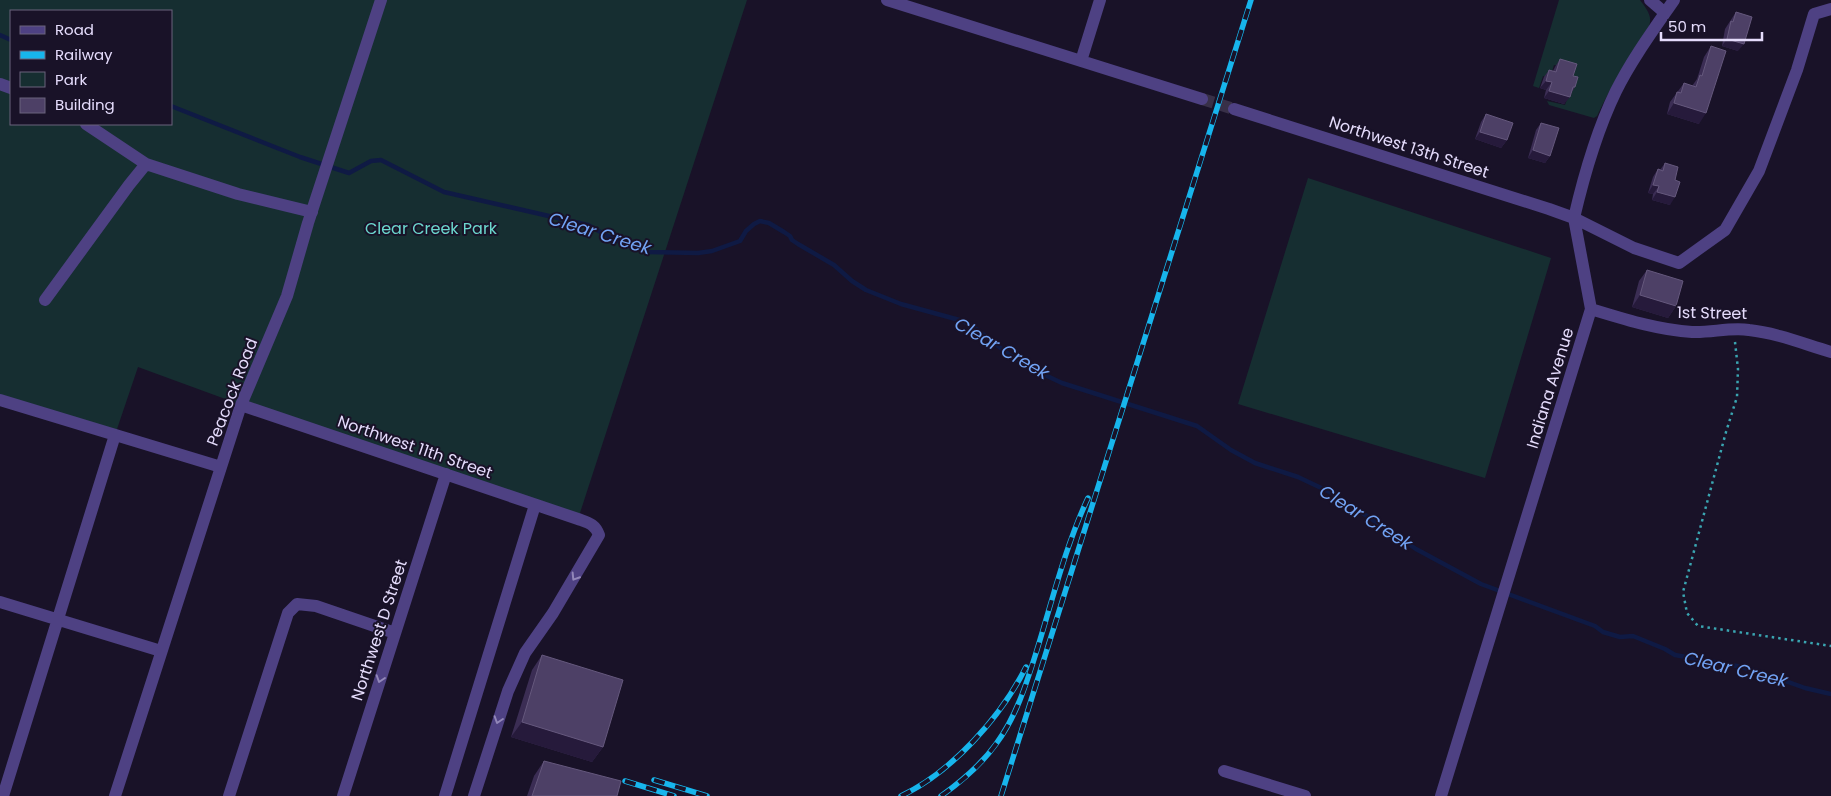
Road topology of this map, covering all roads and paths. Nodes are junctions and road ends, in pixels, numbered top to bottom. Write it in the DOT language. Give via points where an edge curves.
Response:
graph roads {
  1 [pos="381,0"];
  2 [pos="887,0"];
  3 [pos="1100,0"];
  4 [pos="1650,0"];
  5 [pos="1674,0"];
  6 [pos="1831,9"];
  7 [pos="1665,12"];
  8 [pos="1081,61"];
  9 [pos="1202,99"];
  10 [pos="1234,109"];
  11 [pos="88,125"];
  12 [pos="146,164"];
  13 [pos="314,208"];
  14 [pos="1574,218"];
  15 [pos="45,300"];
  16 [pos="1591,309"];
  17 [pos="1733,329"];
  18 [pos="1831,352"];
  19 [pos="0,400"];
  20 [pos="241,404"];
  21 [pos="114,435"];
  22 [pos="221,468"];
  23 [pos="446,474"];
  24 [pos="536,504"];
  25 [pos="0,602"];
  26 [pos="58,620"];
  27 [pos="395,633"];
  28 [pos="1831,646"];
  29 [pos="162,651"];
  30 [pos="1224,771"];
  31 [pos="3,796"];
  32 [pos="115,796"];
  33 [pos="229,796"];
  34 [pos="342,796"];
  35 [pos="445,796"];
  36 [pos="474,796"];
  37 [pos="1305,796"];
  38 [pos="1441,796"];
  1 -- 13 [label="street, Peacock Road"];
  2 -- 8 [label="street"];
  3 -- 8 [label="street"];
  4 -- 7 [label="street"];
  5 -- 7 [label="street, Indiana Avenue"];
  6 -- 14 [label="street, Northwest 13th Street" via="1814,14 1759,172 1725,230 1680,264 1634,248"];
  7 -- 14 [label="street, Indiana Avenue" via="1607,110"];
  8 -- 9 [label="street"];
  10 -- 14 [label="street, Northwest 13th Street"];
  11 -- 12 [label="street"];
  12 -- 13 [label="street" via="238,194"];
  12 -- 15 [label="street"];
  13 -- 20 [label="street, Peacock Road" via="287,296"];
  14 -- 16 [label="street, Indiana Avenue"];
  16 -- 17 [label="street, 1st Street" via="1667,329 1693,332"];
  16 -- 38 [label="street, Indiana Avenue"];
  17 -- 18 [label="street, 1st Street" via="1765,332"];
  17 -- 28 [label="path" via="1738,369 1737,397 1691,557 1683,592 1687,613 1698,626"];
  19 -- 21 [label="street"];
  20 -- 22 [label="street, Peacock Road"];
  20 -- 23 [label="street, Northwest 11th Street"];
  21 -- 22 [label="street"];
  21 -- 26 [label="street"];
  22 -- 29 [label="street, Peacock Road"];
  23 -- 24 [label="street, Northwest 11th Street"];
  23 -- 27 [label="street, Northwest D Street"];
  24 -- 35 [label="street"];
  24 -- 36 [label="street, Northwest 11th Street, one-way" via="591,524 599,535 525,653 508,691"];
  25 -- 26 [label="street"];
  26 -- 29 [label="street"];
  26 -- 31 [label="street"];
  27 -- 33 [label="street" via="316,606 297,604 288,613"];
  27 -- 34 [label="street, Northwest D Street, one-way"];
  29 -- 32 [label="street, Peacock Road"];
  30 -- 37 [label="street"];
}
